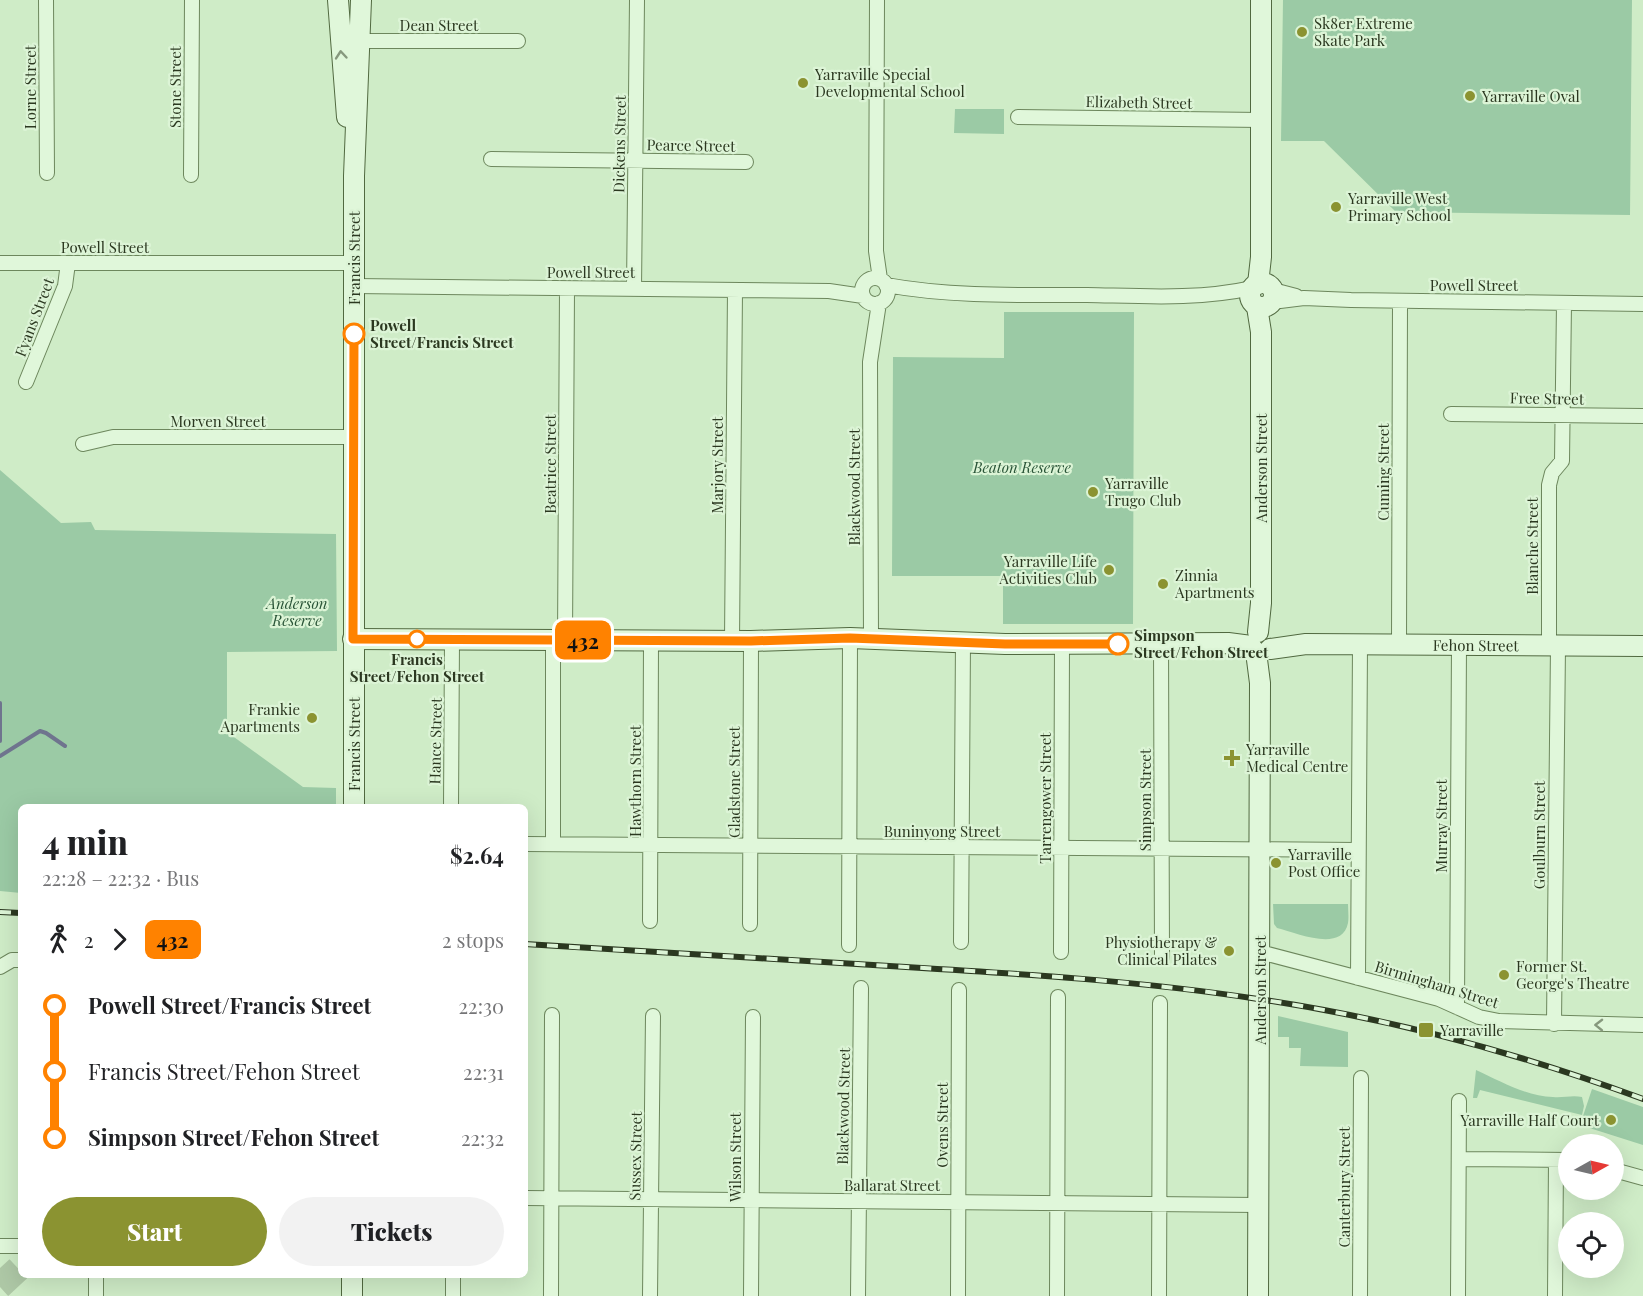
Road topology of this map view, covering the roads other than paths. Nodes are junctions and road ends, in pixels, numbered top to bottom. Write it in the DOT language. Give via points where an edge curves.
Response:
graph roads {
  1 [pos="46,0"];
  2 [pos="192,0"];
  3 [pos="361,0"];
  4 [pos="637,0"];
  5 [pos="877,0"];
  6 [pos="1261,0"];
  7 [pos="336,4"];
  8 [pos="360,41"];
  9 [pos="518,41"];
  10 [pos="1018,117"];
  11 [pos="1261,120"];
  12 [pos="491,159"];
  13 [pos="636,161"];
  14 [pos="746,162"];
  15 [pos="46,173"];
  16 [pos="191,175"];
  17 [pos="354,176"];
  18 [pos="0,263"];
  19 [pos="68,263"];
  20 [pos="354,263"];
  21 [pos="354,285"];
  22 [pos="567,289"];
  23 [pos="634,289"];
  24 [pos="735,290"];
  25 [pos="875,291"];
  26 [pos="1262,295"];
  27 [pos="1400,301"];
  28 [pos="1564,303"];
  29 [pos="1643,304"];
  30 [pos="26,382"];
  31 [pos="1451,414"];
  32 [pos="1562,415"];
  33 [pos="1643,416"];
  34 [pos="354,437"];
  35 [pos="83,444"];
  36 [pos="850,638"];
  37 [pos="871,638"];
  38 [pos="353,639"];
  39 [pos="452,640"];
  40 [pos="559,640"];
  41 [pos="651,640"];
  42 [pos="741,641"];
  43 [pos="963,641"];
  44 [pos="1261,642"];
  45 [pos="1062,643"];
  46 [pos="1161,644"];
  47 [pos="1360,644"];
  48 [pos="1398,644"];
  49 [pos="1459,645"];
  50 [pos="1553,646"];
  51 [pos="1643,646"];
  52 [pos="354,804"];
  53 [pos="451,804"];
  54 [pos="528,844"];
  55 [pos="553,844"];
  56 [pos="651,845"];
  57 [pos="750,846"];
  58 [pos="849,847"];
  59 [pos="962,848"];
  60 [pos="1062,848"];
  61 [pos="1161,849"];
  62 [pos="1260,849"];
  63 [pos="1358,850"];
  64 [pos="650,921"];
  65 [pos="750,924"];
  66 [pos="961,942"];
  67 [pos="849,945"];
  68 [pos="1061,952"];
  69 [pos="1260,952"];
  70 [pos="1162,957"];
  71 [pos="18,961"];
  72 [pos="0,967"];
  73 [pos="1358,978"];
  74 [pos="861,988"];
  75 [pos="959,990"];
  76 [pos="1058,996"];
  77 [pos="1160,1003"];
  78 [pos="1457,1007"];
  79 [pos="552,1015"];
  80 [pos="653,1016"];
  81 [pos="753,1017"];
  82 [pos="1554,1024"];
  83 [pos="1643,1025"];
  84 [pos="1361,1078"];
  85 [pos="1460,1101"];
  86 [pos="1459,1160"];
  87 [pos="1558,1160"];
  88 [pos="1624,1173"];
  89 [pos="1643,1178"];
  90 [pos="528,1198"];
  91 [pos="551,1199"];
  92 [pos="651,1199"];
  93 [pos="752,1200"];
  94 [pos="1560,1200"];
  95 [pos="858,1202"];
  96 [pos="958,1202"];
  97 [pos="1058,1203"];
  98 [pos="1159,1204"];
  99 [pos="1258,1205"];
  100 [pos="0,1246"];
  101 [pos="18,1246"];
  102 [pos="96,1278"];
  103 [pos="352,1278"];
  104 [pos="453,1278"];
  105 [pos="96,1296"];
  106 [pos="352,1296"];
  107 [pos="453,1296"];
  108 [pos="551,1296"];
  109 [pos="650,1296"];
  110 [pos="751,1296"];
  111 [pos="858,1296"];
  112 [pos="958,1296"];
  113 [pos="1057,1296"];
  114 [pos="1159,1296"];
  115 [pos="1258,1296"];
  116 [pos="1360,1296"];
  117 [pos="1458,1296"];
  118 [pos="1555,1296"];
  1 -- 15 [label="street, Lorne Street"];
  2 -- 16 [label="street, Stone Street"];
  3 -- 8 [label="street, Francis Street"];
  4 -- 13 [label="street, Dickens Street"];
  5 -- 25 [label="street, Blackwood Street"];
  6 -- 11 [label="street, Anderson Street"];
  17 -- 7 [label="street, Francis Street, one-way"];
  8 -- 9 [label="street, Dean Street"];
  8 -- 17 [label="street, Francis Street"];
  10 -- 11 [label="street, Elizabeth Street"];
  11 -- 26 [label="street, Anderson Street"];
  12 -- 13 [label="street, Pearce Street"];
  13 -- 14 [label="street, Pearce Street"];
  13 -- 23 [label="street, Dickens Street"];
  17 -- 20 [label="street, Francis Street"];
  18 -- 19 [label="street, Powell Street"];
  19 -- 20 [label="street, Powell Street"];
  19 -- 30 [label="street, Fyans Street" via="65,286"];
  20 -- 21 [label="street, Francis Street"];
  21 -- 22 [label="street, Powell Street"];
  21 -- 34 [label="street, Francis Street"];
  22 -- 23 [label="street, Powell Street"];
  22 -- 40 [label="street, Beatrice Street"];
  23 -- 24 [label="street, Powell Street"];
  24 -- 25 [label="street, Powell Street"];
  24 -- 42 [label="street, Marjory Street"];
  25 -- 26 [label="street, Powell Street"];
  25 -- 37 [label="street, Blackwood Street" via="870,362"];
  26 -- 27 [label="street, Powell Street"];
  26 -- 44 [label="street, Anderson Street"];
  27 -- 28 [label="street, Powell Street"];
  27 -- 48 [label="street, Cuming Street"];
  28 -- 29 [label="street, Powell Street"];
  28 -- 32 [label="street, Blanche Street"];
  31 -- 32 [label="street, Free Street"];
  32 -- 33 [label="street, Free Street"];
  32 -- 50 [label="street, Blanche Street" via="1562,461 1552,473 1549,485"];
  34 -- 35 [label="street, Morven Street" via="113,437"];
  34 -- 38 [label="street, Francis Street"];
  36 -- 37 [label="street, Fehon Street"];
  36 -- 42 [label="street, Fehon Street"];
  36 -- 58 [label="street"];
  37 -- 43 [label="street, Fehon Street"];
  38 -- 39 [label="street, Fehon Street"];
  38 -- 52 [label="street, Francis Street"];
  39 -- 40 [label="street, Fehon Street"];
  39 -- 53 [label="street, Hance Street"];
  40 -- 41 [label="street, Fehon Street"];
  40 -- 55 [label="street, Beatrice Street"];
  41 -- 42 [label="street, Fehon Street"];
  41 -- 56 [label="street, Hawthorn Street"];
  42 -- 57 [label="street, Gladstone Street"];
  43 -- 45 [label="street, Fehon Street"];
  43 -- 59 [label="street"];
  44 -- 46 [label="street, Fehon Street"];
  44 -- 47 [label="street, Fehon Street"];
  44 -- 62 [label="street, Anderson Street"];
  45 -- 46 [label="street, Fehon Street"];
  45 -- 60 [label="street, Tarrengower Street"];
  46 -- 61 [label="street, Simpson Street"];
  47 -- 48 [label="street, Fehon Street"];
  47 -- 63 [label="street"];
  48 -- 49 [label="street, Fehon Street"];
  49 -- 50 [label="street, Fehon Street"];
  49 -- 78 [label="street, Murray Street"];
  50 -- 51 [label="street, Fehon Street"];
  50 -- 82 [label="street, Goulburn Street"];
  54 -- 55 [label="street, Buninyong Street"];
  55 -- 56 [label="street, Buninyong Street"];
  56 -- 57 [label="street, Buninyong Street"];
  56 -- 64 [label="street, Hawthorn Street"];
  57 -- 58 [label="street, Buninyong Street"];
  57 -- 65 [label="street, Gladstone Street"];
  58 -- 59 [label="street, Buninyong Street"];
  58 -- 67 [label="street"];
  59 -- 60 [label="street, Buninyong Street"];
  59 -- 66 [label="street"];
  60 -- 61 [label="street, Buninyong Street"];
  60 -- 68 [label="street, Tarrengower Street"];
  61 -- 62 [label="street, Buninyong Street"];
  61 -- 70 [label="street, Simpson Street"];
  62 -- 63 [label="street, Buninyong Street"];
  62 -- 69 [label="street, Anderson Street"];
  63 -- 73 [label="street"];
  69 -- 73 [label="street, Birmingham Street"];
  69 -- 99 [label="street, Anderson Street"];
  71 -- 72 [label="street"];
  73 -- 78 [label="street, Birmingham Street"];
  74 -- 95 [label="street, Blackwood Street"];
  75 -- 96 [label="street, Ovens Street"];
  76 -- 97 [label="street"];
  77 -- 98 [label="street"];
  78 -- 82 [label="street, Birmingham Street" via="1499,1021"];
  79 -- 91 [label="street"];
  80 -- 92 [label="street, Sussex Street"];
  81 -- 93 [label="street, Wilson Street"];
  83 -- 82 [label="street, Birmingham Street, one-way"];
  84 -- 116 [label="street, Canterbury Street"];
  85 -- 86 [label="street"];
  86 -- 87 [label="street"];
  86 -- 117 [label="street"];
  88 -- 89 [label="street"];
  90 -- 91 [label="street, Ballarat Street"];
  91 -- 92 [label="street, Ballarat Street"];
  91 -- 108 [label="street"];
  92 -- 93 [label="street, Ballarat Street"];
  92 -- 109 [label="street, Sussex Street"];
  93 -- 95 [label="street, Ballarat Street"];
  93 -- 110 [label="street, Wilson Street"];
  94 -- 118 [label="street"];
  95 -- 96 [label="street, Ballarat Street"];
  95 -- 111 [label="street, Blackwood Street"];
  96 -- 97 [label="street, Ballarat Street"];
  96 -- 112 [label="street, Ovens Street"];
  97 -- 98 [label="street, Ballarat Street"];
  97 -- 113 [label="street"];
  98 -- 99 [label="street, Ballarat Street"];
  98 -- 114 [label="street"];
  99 -- 115 [label="street, Anderson Street"];
  100 -- 101 [label="street"];
  102 -- 105 [label="street"];
  103 -- 106 [label="street"];
  104 -- 107 [label="street"];
}
